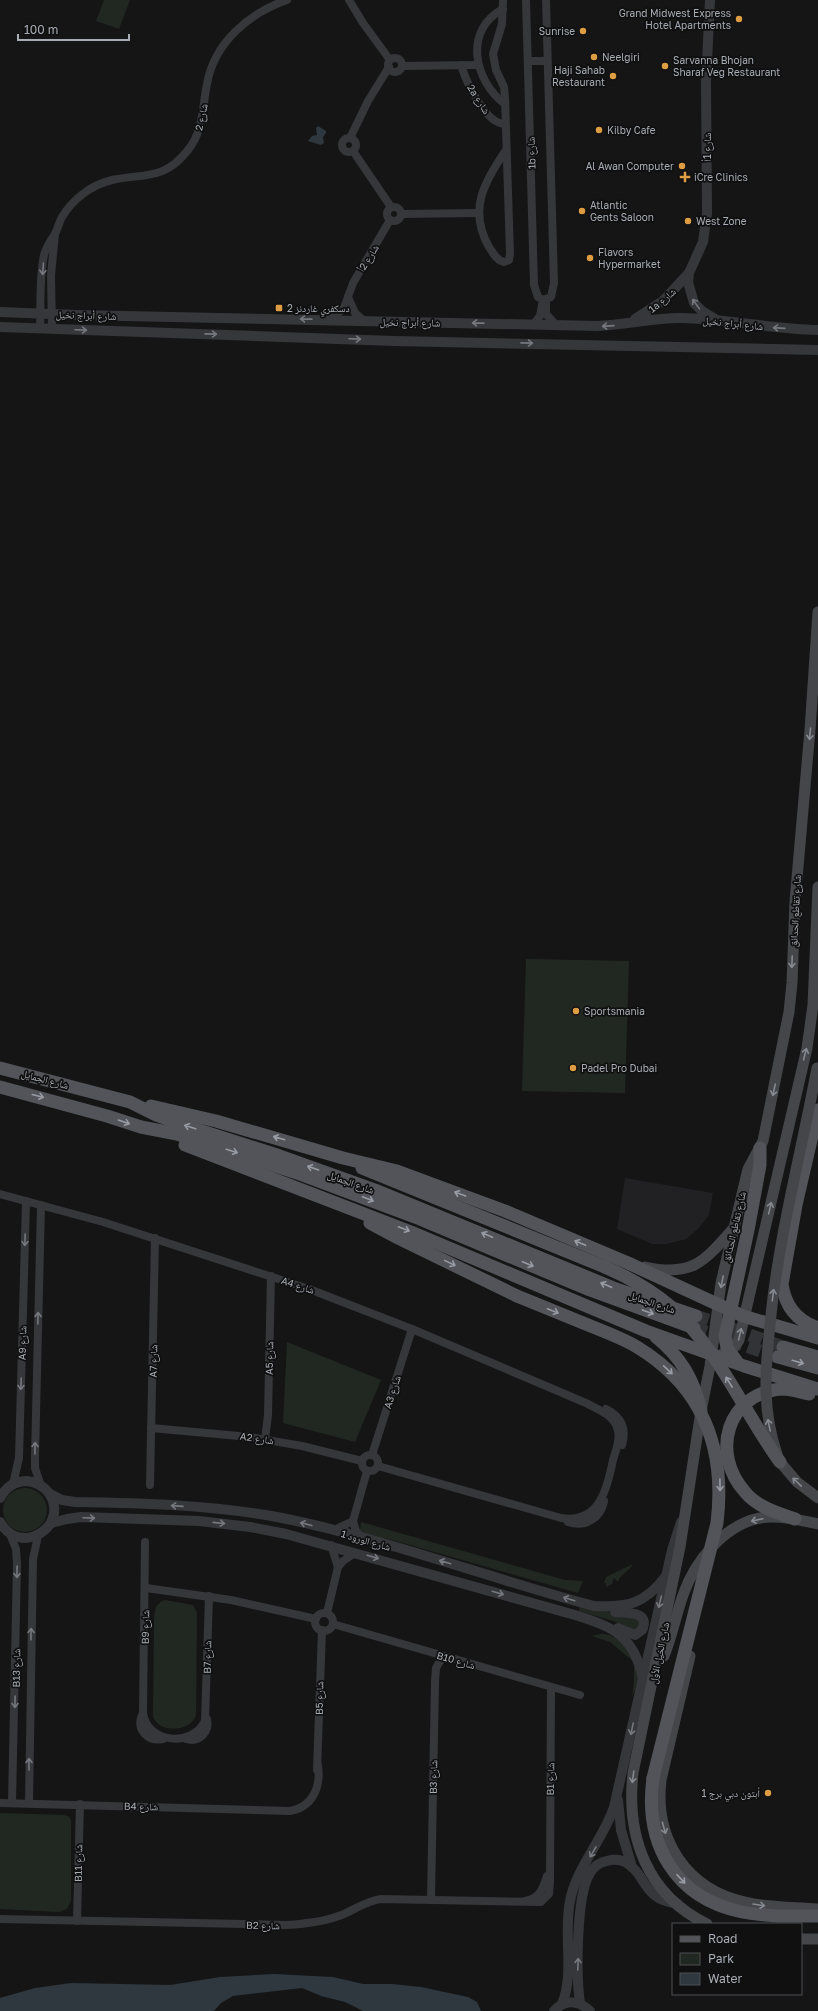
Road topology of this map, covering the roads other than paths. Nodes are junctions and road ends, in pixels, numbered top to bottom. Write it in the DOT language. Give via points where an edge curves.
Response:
graph roads {
  1 [pos="287,0"];
  2 [pos="349,0"];
  3 [pos="526,0"];
  4 [pos="546,0"];
  5 [pos="710,0"];
  6 [pos="503,4"];
  7 [pos="528,61"];
  8 [pos="547,61"];
  9 [pos="390,63"];
  10 [pos="461,65"];
  11 [pos="478,65"];
  12 [pos="505,104"];
  13 [pos="505,124"];
  14 [pos="506,150"];
  15 [pos="391,207"];
  16 [pos="478,213"];
  17 [pos="401,214"];
  18 [pos="390,220"];
  19 [pos="55,233"];
  20 [pos="689,273"];
  21 [pos="348,297"];
  22 [pos="544,300"];
  23 [pos="0,312"];
  24 [pos="41,313"];
  25 [pos="52,314"];
  26 [pos="330,320"];
  27 [pos="363,320"];
  28 [pos="724,321"];
  29 [pos="630,322"];
  30 [pos="533,325"];
  31 [pos="557,326"];
  32 [pos="0,327"];
  33 [pos="40,328"];
  34 [pos="52,329"];
  35 [pos="818,330"];
  36 [pos="818,350"];
  37 [pos="818,612"];
  38 [pos="818,887"];
  39 [pos="817,912"];
  40 [pos="817,1065"];
  41 [pos="0,1068"];
  42 [pos="0,1087"];
  43 [pos="130,1102"];
  44 [pos="818,1110"];
  45 [pos="141,1127"];
  46 [pos="760,1148"];
  47 [pos="343,1158"];
  48 [pos="0,1194"];
  49 [pos="26,1201"];
  50 [pos="41,1205"];
  51 [pos="354,1211"];
  52 [pos="734,1228"];
  53 [pos="155,1238"];
  54 [pos="628,1264"];
  55 [pos="271,1276"];
  56 [pos="718,1306"];
  57 [pos="731,1311"];
  58 [pos="743,1316"];
  59 [pos="818,1328"];
  60 [pos="412,1329"];
  61 [pos="646,1331"];
  62 [pos="818,1338"];
  63 [pos="729,1352"];
  64 [pos="712,1354"];
  65 [pos="818,1357"];
  66 [pos="740,1364"];
  67 [pos="818,1368"];
  68 [pos="818,1389"];
  69 [pos="818,1396"];
  70 [pos="701,1411"];
  71 [pos="151,1428"];
  72 [pos="265,1439"];
  73 [pos="372,1455"];
  74 [pos="362,1461"];
  75 [pos="780,1462"];
  76 [pos="378,1466"];
  77 [pos="367,1471"];
  78 [pos="13,1484"];
  79 [pos="150,1485"];
  80 [pos="41,1486"];
  81 [pos="50,1494"];
  82 [pos="0,1497"];
  83 [pos="818,1498"];
  84 [pos="686,1511"];
  85 [pos="796,1519"];
  86 [pos="353,1521"];
  87 [pos="0,1523"];
  88 [pos="51,1523"];
  89 [pos="818,1524"];
  90 [pos="333,1530"];
  91 [pos="10,1534"];
  92 [pos="38,1536"];
  93 [pos="362,1538"];
  94 [pos="145,1542"];
  95 [pos="716,1544"];
  96 [pos="331,1545"];
  97 [pos="355,1553"];
  98 [pos="338,1567"];
  99 [pos="666,1576"];
  100 [pos="146,1588"];
  101 [pos="209,1596"];
  102 [pos="594,1606"];
  103 [pos="327,1613"];
  104 [pos="584,1618"];
  105 [pos="316,1620"];
  106 [pos="333,1624"];
  107 [pos="322,1630"];
  108 [pos="443,1656"];
  109 [pos="655,1672"];
  110 [pos="643,1679"];
  111 [pos="551,1687"];
  112 [pos="580,1695"];
  113 [pos="183,1738"];
  114 [pos="318,1765"];
  115 [pos="618,1792"];
  116 [pos="0,1803"];
  117 [pos="12,1803"];
  118 [pos="29,1803"];
  119 [pos="80,1804"];
  120 [pos="632,1867"];
  121 [pos="431,1900"];
  122 [pos="520,1902"];
  123 [pos="678,1904"];
  124 [pos="818,1909"];
  125 [pos="818,1916"];
  126 [pos="0,1919"];
  127 [pos="77,1921"];
  128 [pos="705,1923"];
  129 [pos="802,1939"];
  130 [pos="818,1939"];
  131 [pos="580,2003"];
  132 [pos="558,2008"];
  133 [pos="590,2011"];
  1 -- 19 [label="street, شارع 2" via="245,22 221,50 210,72 200,128 182,157 156,174 112,180 89,190 70,206"];
  2 -- 9 [label="street"];
  3 -- 7 [label="street, 1b شارع"];
  4 -- 8 [label="street, 1b شارع"];
  5 -- 20 [label="street, شارع 1أ" via="706,82 707,213 703,242"];
  6 -- 11 [label="street" via="481,34 477,54"];
  6 -- 12 [label="street" via="502,24 494,54 496,70 504,87"];
  7 -- 8 [label="street"];
  7 -- 22 [label="street, 1b شارع" via="534,285 538,297"];
  8 -- 22 [label="street, 1b شارع" via="554,283 552,293"];
  9 -- 10 [label="street" via="398,58 402,66"];
  9 -- 15 [label="street" via="350,138 345,139 342,146 346,152 353,151"];
  10 -- 11 [label="street"];
  10 -- 13 [label="street, 2a شارع" via="478,101 492,119"];
  11 -- 12 [label="street" via="490,91"];
  12 -- 13 [label="street"];
  13 -- 14 [label="street"];
  14 -- 16 [label="street" via="484,186"];
  14 -- 16 [label="street" via="510,254 506,261 501,262 492,252 483,233"];
  15 -- 17 [label="street" via="397,207"];
  15 -- 18 [label="street" via="387,214"];
  16 -- 17 [label="street"];
  17 -- 18 [label="street" via="398,220"];
  18 -- 21 [label="street, شارع 2أ" via="353,283"];
  19 -- 24 [label="street, شارع 2, one-way" via="44,257"];
  19 -- 25 [label="street, شارع 2" via="51,275"];
  28 -- 20 [label="street, شارع 1أ, one-way" via="707,315 694,302 689,287"];
  20 -- 29 [label="street, 1a شارع" via="663,301"];
  21 -- 26 [label="street, شارع 2أ" via="344,308"];
  21 -- 27 [label="street" via="355,313"];
  22 -- 30 [label="street" via="542,312"];
  22 -- 31 [label="street, 1b شارع" via="546,314"];
  23 -- 24 [label="street, شارع أبراج نخيل"];
  24 -- 25 [label="street, شارع أبراج نخيل"];
  24 -- 33 [label="street, شارع 2"];
  26 -- 25 [label="street, شارع أبراج نخيل, one-way"];
  25 -- 34 [label="street, شارع 2"];
  26 -- 27 [label="street, شارع أبراج نخيل"];
  30 -- 27 [label="street, شارع أبراج نخيل, one-way"];
  28 -- 29 [label="street, شارع أبراج نخيل" via="672,318"];
  35 -- 28 [label="street, شارع أبراج نخيل, one-way"];
  29 -- 31 [label="street, شارع أبراج نخيل, one-way" via="596,326"];
  30 -- 31 [label="street, شارع أبراج نخيل"];
  32 -- 33 [label="street, شارع أبراج نخيل"];
  33 -- 34 [label="street, شارع أبراج نخيل"];
  34 -- 36 [label="street, شارع أبراج نخيل, one-way" via="394,341"];
  37 -- 46 [label="main road, شارع تقاطع الحدائق, one-way" via="795,901 790,998"];
  38 -- 39 [label="main road"];
  58 -- 39 [label="main road, one-way" via="809,1033 814,997"];
  75 -- 40 [label="main road, one-way, bridge" via="766,1408 766,1361 777,1262"];
  41 -- 43 [label="main road, شارع الجمايل"];
  42 -- 45 [label="main road, شارع الجمايل, one-way"];
  45 -- 43 [label="main road, شارع الجمايل, one-way" via="211,1144 340,1188 590,1290 695,1322 375,1190 183,1125"];
  47 -- 43 [label="main road, one-way" via="231,1124"];
  44 -- 59 [label="main road" via="796,1205 782,1284 784,1297 792,1311 802,1321"];
  45 -- 51 [label="main road"];
  46 -- 52 [label="main road, شارع تقاطع الحدائق" via="748,1170"];
  46 -- 57 [label="main road" via="760,1165"];
  54 -- 47 [label="main road, one-way" via="466,1196 391,1169"];
  75 -- 47 [label="main road, one-way, bridge" via="697,1335 656,1294 605,1267 364,1169"];
  48 -- 49 [label="street, A4 شارع"];
  49 -- 50 [label="street, A4 شارع"];
  49 -- 78 [label="street, A9 شارع, one-way" via="19,1458"];
  50 -- 53 [label="street, A4 شارع"];
  80 -- 50 [label="street, A9 شارع, one-way" via="35,1463"];
  51 -- 61 [label="main road, one-way" via="411,1232"];
  51 -- 125 [label="main road, one-way, bridge" via="386,1232 517,1296 636,1346 671,1372 685,1389 708,1427 720,1476 720,1500 717,1523 654,1778 651,1804 656,1837 663,1855 688,1886 721,1906 763,1915"];
  52 -- 54 [label="main road" via="709,1256 685,1269 665,1271"];
  52 -- 56 [label="main road, شارع تقاطع الحدائق, one-way"];
  53 -- 55 [label="street, A4 شارع"];
  53 -- 71 [label="street, A7 شارع"];
  54 -- 56 [label="main road"];
  55 -- 60 [label="street, A4 شارع"];
  55 -- 72 [label="street, A5 شارع" via="268,1415"];
  56 -- 57 [label="main road"];
  56 -- 64 [label="main road, شارع تقاطع الحدائق"];
  57 -- 58 [label="main road"];
  57 -- 63 [label="main road" via="725,1336"];
  58 -- 62 [label="main road"];
  63 -- 58 [label="main road, one-way" via="739,1340"];
  60 -- 73 [label="street, A3 شارع"];
  60 -- 76 [label="street, A4 شارع" via="586,1403 602,1407 616,1415 624,1427 625,1435 604,1492 604,1505 601,1511 592,1520 579,1524"];
  61 -- 64 [label="main road"];
  61 -- 70 [label="main road" via="664,1344 686,1369 698,1396"];
  63 -- 64 [label="main road"];
  63 -- 66 [label="main road"];
  64 -- 66 [label="main road"];
  64 -- 70 [label="main road, شارع الخيل الأول"];
  65 -- 67 [label="main road, one-way" via="781,1352"];
  66 -- 68 [label="main road"];
  69 -- 85 [label="main road" via="782,1389 766,1392 752,1399 739,1410 730,1426 726,1444 727,1462 734,1479 745,1493 760,1504"];
  70 -- 84 [label="main road, شارع الخيل الأول"];
  71 -- 72 [label="street, A2 شارع"];
  71 -- 79 [label="street, A7 شارع"];
  72 -- 74 [label="street, A2 شارع"];
  73 -- 74 [label="street" via="366,1456"];
  73 -- 76 [label="street" via="377,1459"];
  74 -- 77 [label="street" via="362,1467"];
  83 -- 75 [label="main road, one-way" via="797,1482"];
  76 -- 77 [label="street"];
  77 -- 86 [label="street"];
  78 -- 80 [label="street" via="30,1482"];
  78 -- 82 [label="street"];
  80 -- 81 [label="street, شارع الورود 1"];
  81 -- 88 [label="street" via="54,1509"];
  90 -- 81 [label="street, شارع الورود 1, one-way" via="233,1511 163,1505 75,1502 62,1500"];
  84 -- 99 [label="street" via="675,1536"];
  84 -- 109 [label="main road, شارع الخيل الأول"];
  85 -- 89 [label="main road"];
  85 -- 95 [label="main road, one-way" via="762,1518 748,1522 736,1527"];
  86 -- 90 [label="street"];
  86 -- 93 [label="street" via="356,1531"];
  87 -- 91 [label="street"];
  88 -- 92 [label="street"];
  88 -- 96 [label="street, شارع الورود 1, one-way" via="81,1517 199,1521 268,1530"];
  90 -- 93 [label="street, شارع الورود 1"];
  91 -- 92 [label="street" via="24,1538"];
  91 -- 117 [label="street, B13 شارع, one-way" via="16,1549 17,1564"];
  118 -- 92 [label="street, B13 شارع, one-way" via="32,1559"];
  102 -- 93 [label="street, شارع الورود 1, one-way"];
  94 -- 100 [label="street, B9 شارع"];
  95 -- 109 [label="main road" via="705,1555 689,1582 668,1647"];
  95 -- 124 [label="main road, one-way" via="661,1780 660,1816 665,1834 683,1865 710,1889 726,1897 764,1906"];
  96 -- 97 [label="street, شارع الورود 1"];
  96 -- 98 [label="street"];
  97 -- 98 [label="street"];
  97 -- 104 [label="street, شارع الورود 1, one-way"];
  98 -- 103 [label="street"];
  99 -- 102 [label="street, شارع الورود 1" via="651,1593 632,1604 621,1607"];
  99 -- 110 [label="street, one-way"];
  100 -- 101 [label="street"];
  100 -- 113 [label="street, B9 شارع" via="143,1713 149,1728 159,1736"];
  101 -- 105 [label="street" via="259,1605"];
  101 -- 113 [label="street, B7 شارع" via="206,1716 208,1727 203,1736 194,1740"];
  102 -- 104 [label="street" via="614,1612 636,1613 643,1618 644,1626 639,1633 631,1634 602,1621"];
  103 -- 105 [label="street" via="320,1614"];
  103 -- 106 [label="street" via="332,1617"];
  104 -- 110 [label="street, شارع الورود 1" via="621,1635 633,1650"];
  105 -- 107 [label="street" via="316,1626"];
  106 -- 107 [label="street" via="329,1630"];
  106 -- 108 [label="street, B10 شارع"];
  107 -- 114 [label="street, B5 شارع"];
  108 -- 111 [label="street, B10 شارع"];
  108 -- 121 [label="street, B3 شارع" via="436,1668 434,1681"];
  109 -- 123 [label="main road, شارع الخيل الأول, one-way" via="633,1773 632,1819 646,1865 660,1886"];
  110 -- 115 [label="street, one-way"];
  111 -- 112 [label="street, B10 شارع"];
  111 -- 122 [label="street, B1 شارع" via="550,1888 544,1900 537,1904"];
  114 -- 119 [label="street, B4 شارع" via="317,1788 310,1801 297,1809"];
  115 -- 120 [label="street" via="621,1830"];
  115 -- 132 [label="street, one-way" via="609,1821 581,1872 570,1900 568,1982"];
  116 -- 117 [label="street, B4 شارع"];
  117 -- 118 [label="street, B4 شارع"];
  118 -- 119 [label="street, B4 شارع"];
  119 -- 127 [label="street, B11 شارع"];
  120 -- 123 [label="street" via="658,1899"];
  131 -- 120 [label="street, one-way" via="580,1910 586,1881 596,1866 605,1861 624,1861"];
  121 -- 122 [label="street, B2 شارع"];
  121 -- 127 [label="street, B2 شارع" via="374,1900 334,1917 298,1925"];
  123 -- 128 [label="main road, شارع الخيل الأول"];
  126 -- 127 [label="street, B2 شارع"];
  129 -- 130 [label="main road"];
  131 -- 132 [label="street" via="571,2002"];
  131 -- 133 [label="street"];
}
